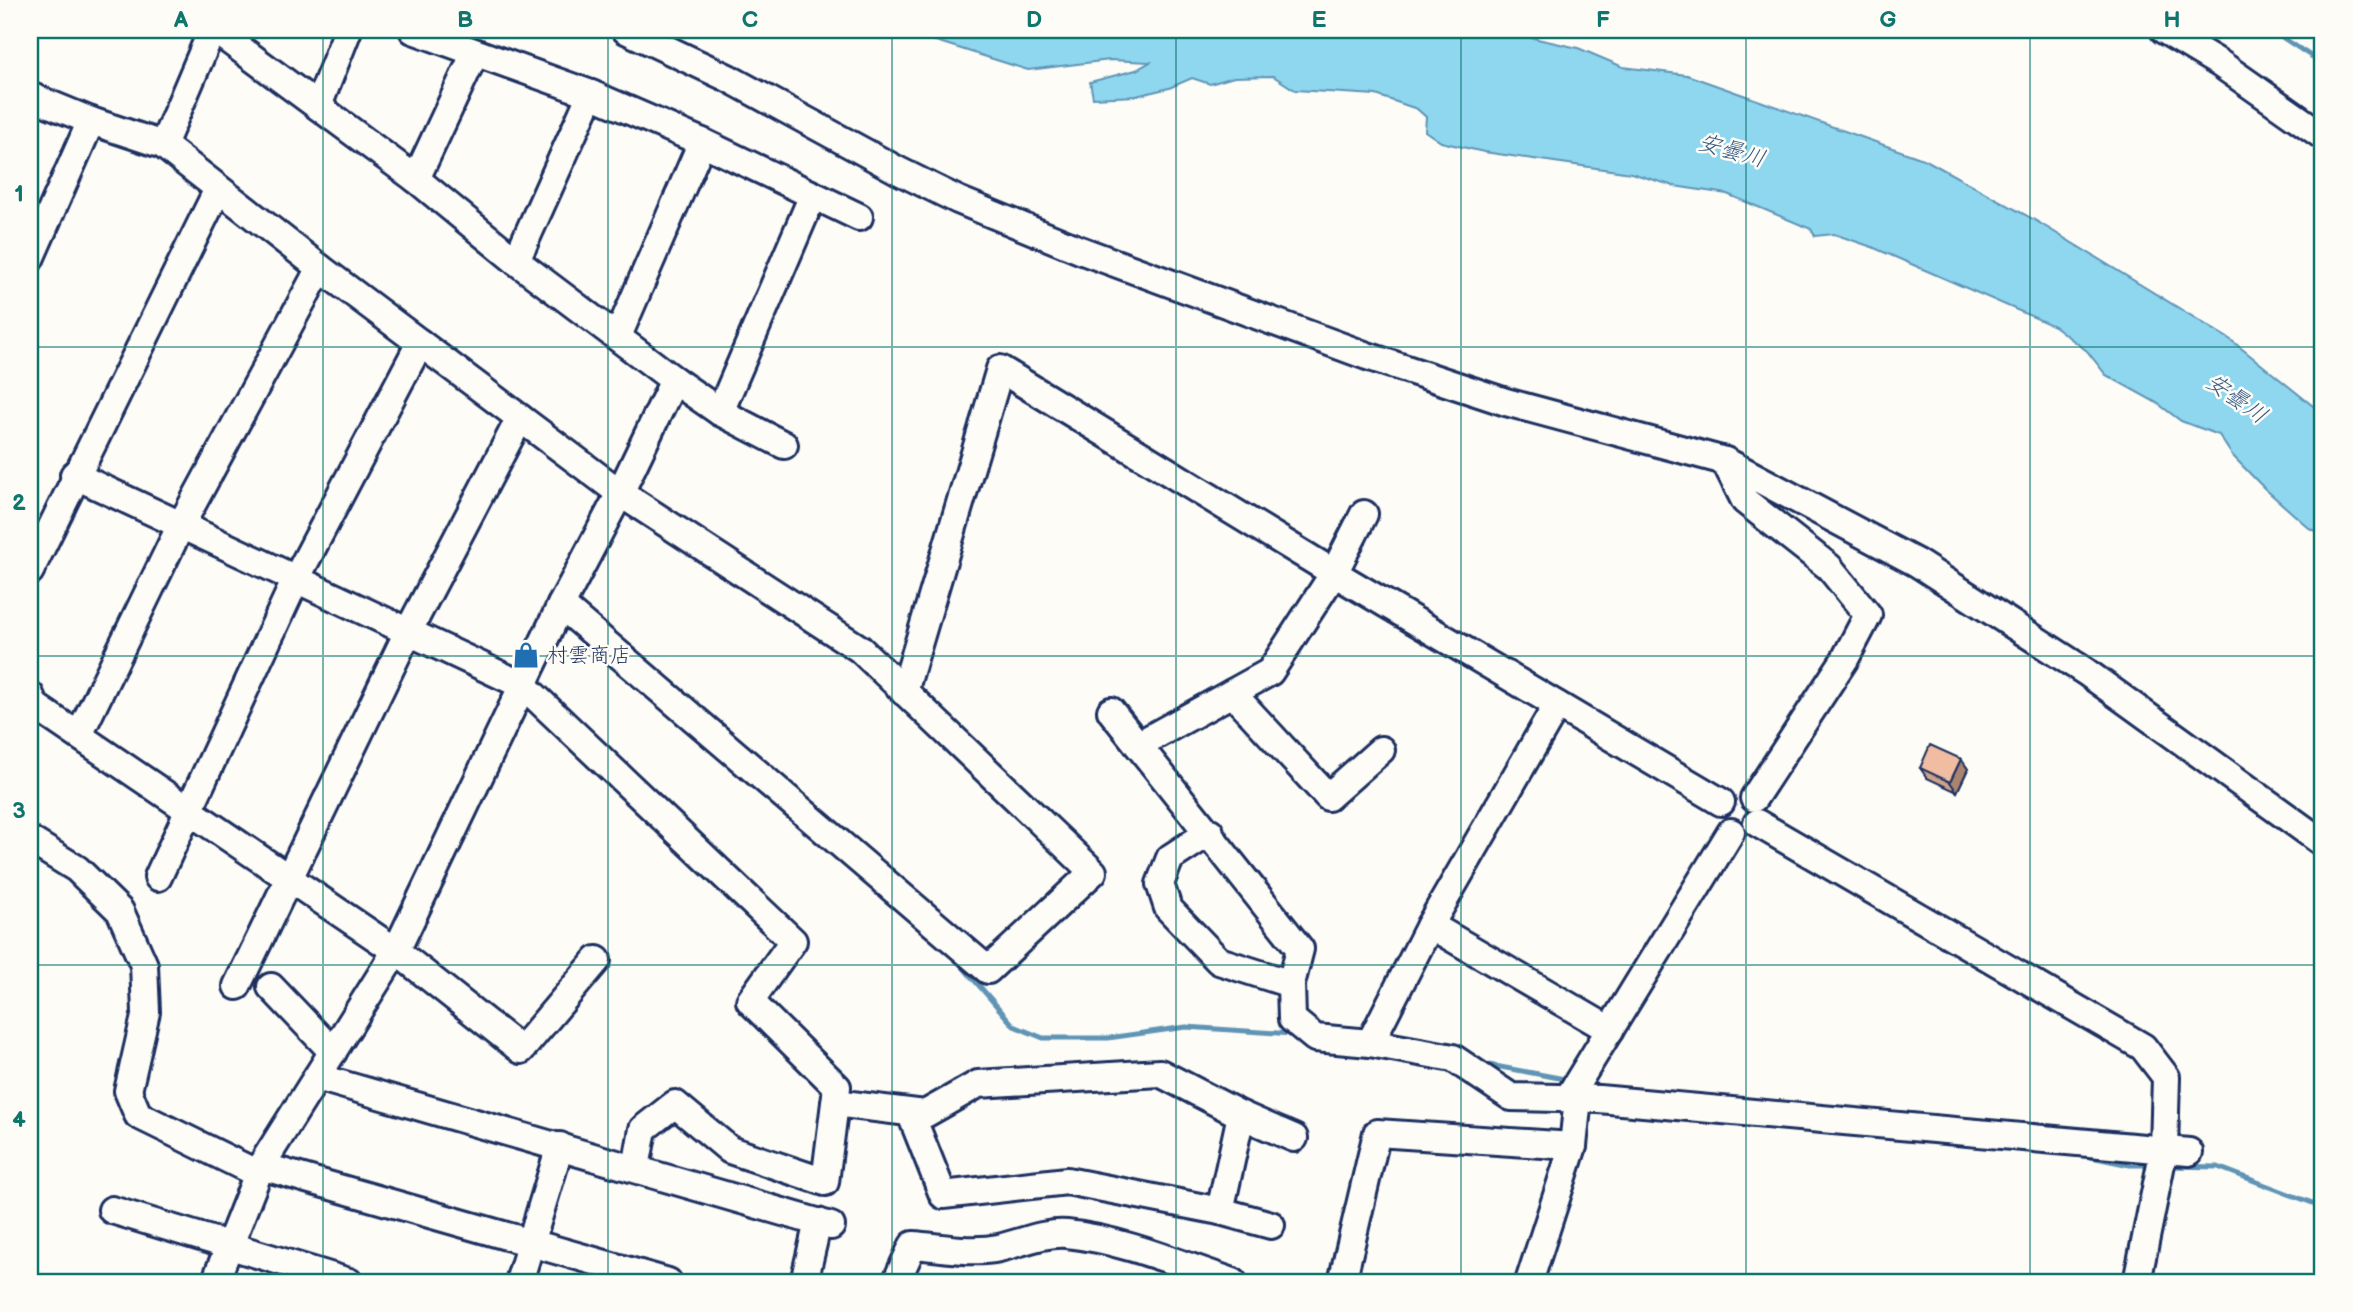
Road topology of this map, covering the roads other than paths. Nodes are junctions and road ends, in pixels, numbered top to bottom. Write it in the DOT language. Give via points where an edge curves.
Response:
graph roads {
  1 [pos="214,30"];
  2 [pos="348,30"];
  3 [pos="413,30"];
  4 [pos="626,30"];
  5 [pos="2164,30"];
  6 [pos="475,53"];
  7 [pos="591,94"];
  8 [pos="30,96"];
  9 [pos="318,106"];
  10 [pos="91,121"];
  11 [pos="2323,135"];
  12 [pos="702,142"];
  13 [pos="163,145"];
  14 [pos="416,179"];
  15 [pos="218,189"];
  16 [pos="813,195"];
  17 [pos="859,217"];
  18 [pos="30,259"];
  19 [pos="516,261"];
  20 [pos="320,268"];
  21 [pos="618,336"];
  22 [pos="420,343"];
  23 [pos="674,380"];
  24 [pos="720,412"];
  25 [pos="520,418"];
  26 [pos="784,445"];
  27 [pos="1725,461"];
  28 [pos="74,475"];
  29 [pos="620,493"];
  30 [pos="1364,514"];
  31 [pos="181,525"];
  32 [pos="30,571"];
  33 [pos="1334,573"];
  34 [pos="296,579"];
  35 [pos="561,605"];
  36 [pos="408,632"];
  37 [pos="523,686"];
  38 [pos="904,692"];
  39 [pos="1232,693"];
  40 [pos="30,695"];
  41 [pos="1557,705"];
  42 [pos="1111,711"];
  43 [pos="79,736"];
  44 [pos="1138,745"];
  45 [pos="1381,750"];
  46 [pos="1721,802"];
  47 [pos="189,811"];
  48 [pos="1755,811"];
  49 [pos="1210,832"];
  50 [pos="1731,832"];
  51 [pos="30,840"];
  52 [pos="2323,843"];
  53 [pos="158,877"];
  54 [pos="290,879"];
  55 [pos="1430,925"];
  56 [pos="396,951"];
  57 [pos="597,960"];
  58 [pos="1291,984"];
  59 [pos="237,986"];
  60 [pos="271,988"];
  61 [pos="1610,1030"];
  62 [pos="1370,1043"];
  63 [pos="333,1052"];
  64 [pos="317,1077"];
  65 [pos="1573,1098"];
  66 [pos="835,1103"];
  67 [pos="910,1112"];
  68 [pos="1241,1115"];
  69 [pos="1294,1138"];
  70 [pos="560,1146"];
  71 [pos="1573,1146"];
  72 [pos="2176,1150"];
  73 [pos="636,1168"];
  74 [pos="259,1170"];
  75 [pos="112,1210"];
  76 [pos="1220,1211"];
  77 [pos="1271,1225"];
  78 [pos="531,1243"];
  79 [pos="230,1245"];
  80 [pos="215,1282"];
  81 [pos="349,1282"];
  82 [pos="519,1282"];
  83 [pos="668,1282"];
  84 [pos="804,1282"];
  85 [pos="896,1282"];
  86 [pos="1233,1282"];
  87 [pos="1342,1282"];
  88 [pos="1529,1282"];
  89 [pos="2137,1282"];
  1 -- 9 [label="street"];
  1 -- 13 [label="street"];
  2 -- 9 [label="street"];
  3 -- 6 [label="street"];
  4 -- 27 [label="street" via="728,78 899,172 1080,250 1506,402"];
  5 -- 11 [label="street"];
  6 -- 7 [label="street"];
  6 -- 14 [label="street"];
  7 -- 12 [label="street"];
  7 -- 19 [label="street"];
  8 -- 10 [label="street"];
  9 -- 14 [label="street"];
  10 -- 13 [label="street"];
  10 -- 18 [label="street"];
  12 -- 16 [label="street"];
  12 -- 21 [label="street"];
  13 -- 15 [label="street"];
  14 -- 19 [label="street"];
  15 -- 20 [label="street"];
  15 -- 28 [label="street"];
  16 -- 17 [label="street"];
  16 -- 24 [label="street"];
  19 -- 21 [label="street"];
  20 -- 22 [label="street"];
  20 -- 31 [label="street"];
  21 -- 23 [label="street"];
  22 -- 25 [label="street"];
  22 -- 34 [label="street"];
  23 -- 24 [label="street"];
  23 -- 29 [label="street"];
  24 -- 26 [label="street"];
  25 -- 29 [label="street"];
  25 -- 36 [label="street"];
  27 -- 48 [label="street" via="1745,501 1829,567 1868,615"];
  27 -- 52 [label="street" via="1917,563 2086,672"];
  28 -- 31 [label="street"];
  28 -- 32 [label="street"];
  29 -- 35 [label="street"];
  29 -- 38 [label="street" via="860,649"];
  30 -- 33 [label="street"];
  31 -- 34 [label="street"];
  31 -- 43 [label="street"];
  33 -- 38 [label="street" via="1000,369"];
  33 -- 39 [label="street" via="1270,672"];
  33 -- 41 [label="street"];
  34 -- 36 [label="street"];
  34 -- 47 [label="street"];
  35 -- 37 [label="street"];
  35 -- 38 [label="street" via="988,970 1093,872"];
  36 -- 37 [label="street"];
  36 -- 54 [label="street"];
  37 -- 56 [label="street"];
  37 -- 66 [label="street" via="793,941 750,1001 838,1087"];
  39 -- 44 [label="street"];
  39 -- 45 [label="street" via="1328,797"];
  40 -- 43 [label="street" via="35,706"];
  41 -- 46 [label="street"];
  41 -- 55 [label="street"];
  42 -- 44 [label="street"];
  43 -- 47 [label="street"];
  44 -- 49 [label="street"];
  46 -- 48 [label="street" via="1737,792"];
  46 -- 50 [label="street" via="1721,822"];
  47 -- 53 [label="street"];
  47 -- 54 [label="street"];
  48 -- 50 [label="street" via="1743,833"];
  48 -- 72 [label="street" via="2143,1047 2166,1077"];
  49 -- 58 [label="street" via="1300,949"];
  49 -- 58 [label="street" via="1170,858 1160,884 1168,908 1219,961"];
  50 -- 61 [label="street"];
  51 -- 74 [label="street" via="77,869 120,911 144,965 146,1012 128,1091 138,1115"];
  54 -- 56 [label="street"];
  54 -- 59 [label="street"];
  55 -- 61 [label="street"];
  55 -- 62 [label="street"];
  56 -- 57 [label="street" via="520,1050"];
  56 -- 63 [label="street"];
  58 -- 62 [label="street" via="1292,1018 1315,1038"];
  60 -- 63 [label="street"];
  61 -- 65 [label="street"];
  62 -- 65 [label="street" via="1453,1058 1511,1097"];
  63 -- 64 [label="street"];
  64 -- 70 [label="street"];
  64 -- 74 [label="street"];
  65 -- 71 [label="street"];
  65 -- 72 [label="street"];
  66 -- 67 [label="street"];
  66 -- 73 [label="street" via="825,1182 730,1150 675,1104 643,1129"];
  67 -- 68 [label="street" via="925,1114 978,1084 1160,1073"];
  67 -- 76 [label="street" via="943,1195 1068,1181"];
  68 -- 69 [label="street"];
  68 -- 76 [label="street"];
  70 -- 73 [label="street"];
  70 -- 78 [label="street"];
  71 -- 87 [label="street" via="1377,1133"];
  71 -- 88 [label="street"];
  72 -- 89 [label="street"];
  73 -- 84 [label="street" via="825,1224"];
  74 -- 78 [label="street"];
  74 -- 79 [label="street"];
  75 -- 79 [label="street"];
  76 -- 77 [label="street"];
  78 -- 82 [label="street"];
  78 -- 83 [label="street"];
  79 -- 80 [label="street"];
  79 -- 81 [label="street"];
  85 -- 86 [label="street" via="913,1245 997,1249 1065,1234 1147,1252"];
}
